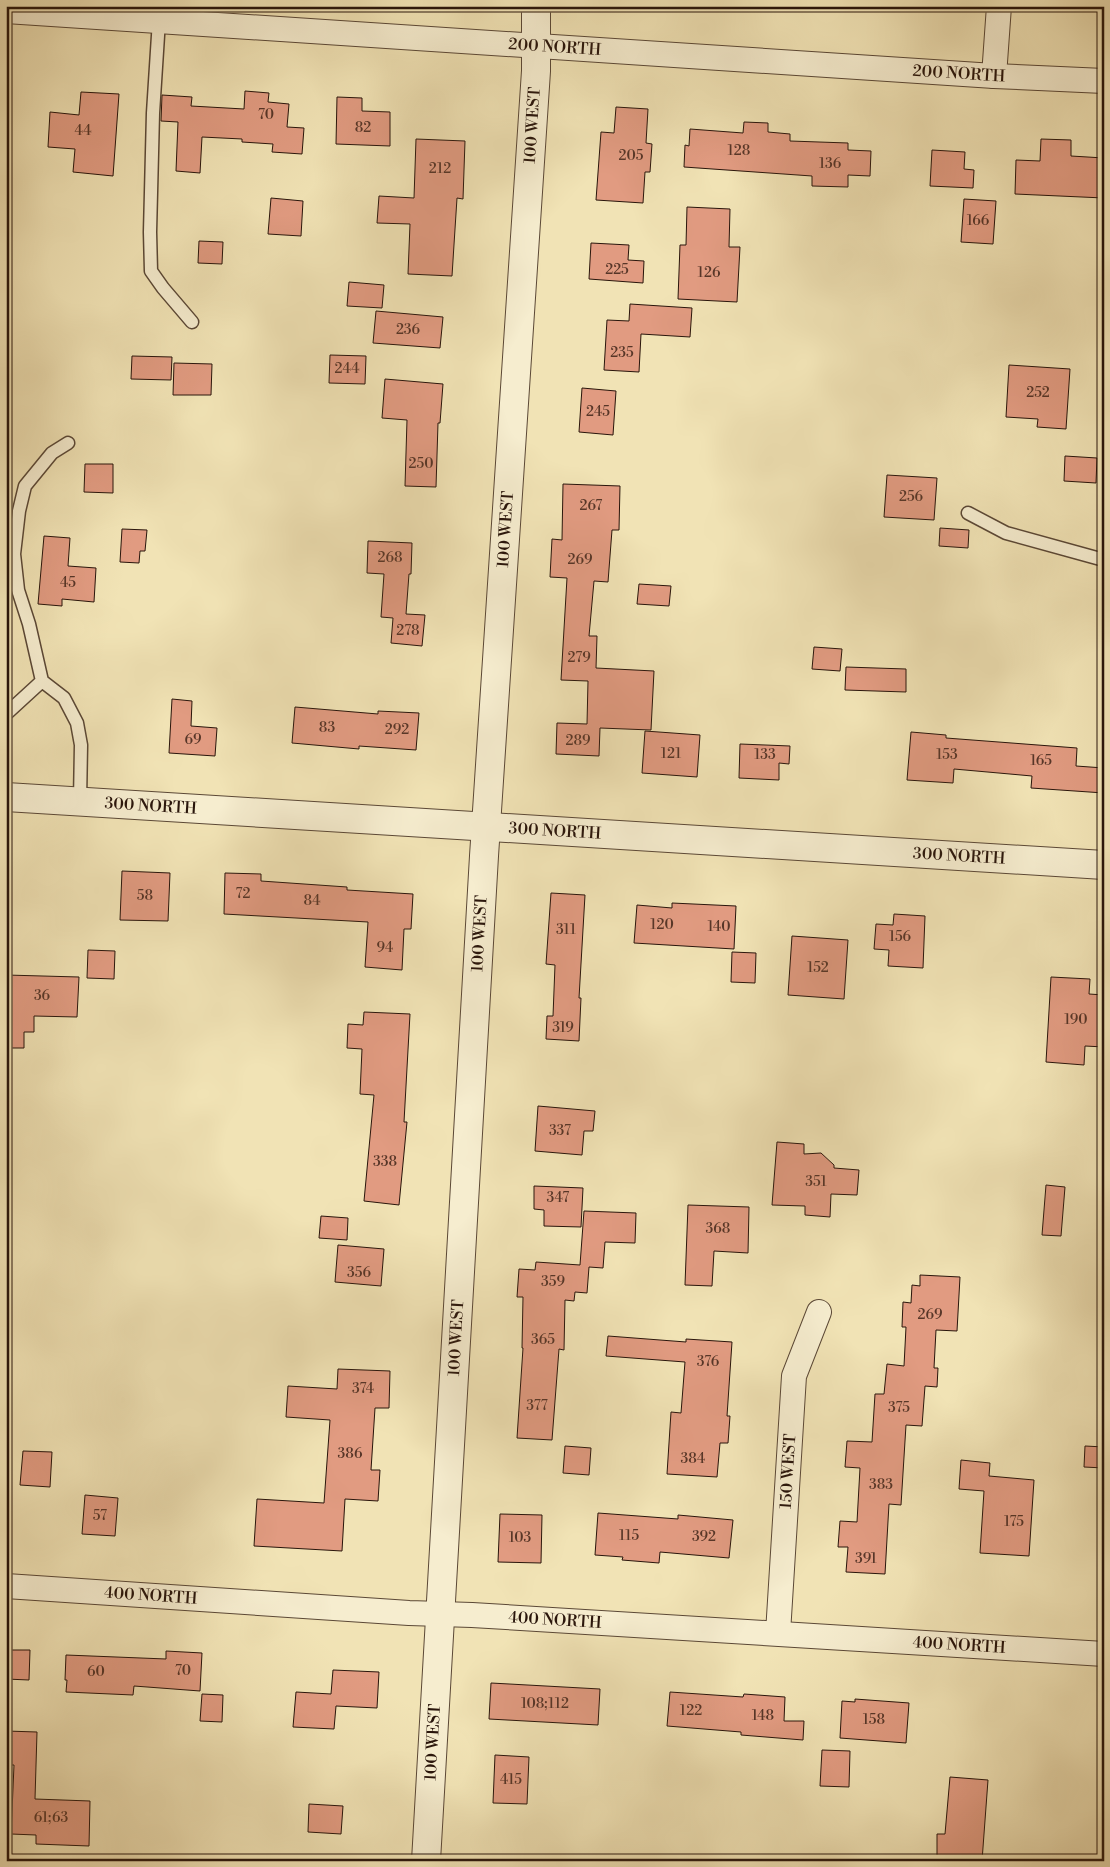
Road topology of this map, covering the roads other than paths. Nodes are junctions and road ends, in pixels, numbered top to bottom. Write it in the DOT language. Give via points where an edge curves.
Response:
graph roads {
  1 [pos="536,6"];
  2 [pos="999,6"];
  3 [pos="6,11"];
  4 [pos="159,20"];
  5 [pos="536,46"];
  6 [pos="994,76"];
  7 [pos="1104,82"];
  8 [pos="192,322"];
  9 [pos="68,443"];
  10 [pos="968,513"];
  11 [pos="1104,560"];
  12 [pos="42,681"];
  13 [pos="6,714"];
  14 [pos="6,797"];
  15 [pos="80,801"];
  16 [pos="486,826"];
  17 [pos="1104,865"];
  18 [pos="819,1312"];
  19 [pos="6,1586"];
  20 [pos="441,1614"];
  21 [pos="778,1634"];
  22 [pos="1104,1654"];
  23 [pos="426,1861"];
  1 -- 5 [label="street, 100 WEST"];
  2 -- 6 [label="street"];
  3 -- 4 [label="street, 200 NORTH"];
  4 -- 5 [label="street, 200 NORTH"];
  4 -- 8 [label="lane" via="153,123 151,271"];
  5 -- 6 [label="street, 200 NORTH"];
  5 -- 16 [label="street, 100 WEST"];
  6 -- 7 [label="street, 200 NORTH"];
  9 -- 12 [label="lane" via="52,453 25,486 14,554 18,590"];
  10 -- 11 [label="lane" via="1006,533"];
  12 -- 13 [label="lane"];
  12 -- 15 [label="lane" via="64,698 77,723 81,745"];
  14 -- 15 [label="street, 300 NORTH"];
  15 -- 16 [label="street, 300 NORTH"];
  16 -- 17 [label="street, 300 NORTH"];
  16 -- 20 [label="street, 100 WEST"];
  18 -- 21 [label="street, 150 WEST" via="794,1376"];
  19 -- 20 [label="street, 400 NORTH"];
  20 -- 21 [label="street, 400 NORTH"];
  20 -- 23 [label="street, 100 WEST"];
  21 -- 22 [label="street, 400 NORTH"];
}
